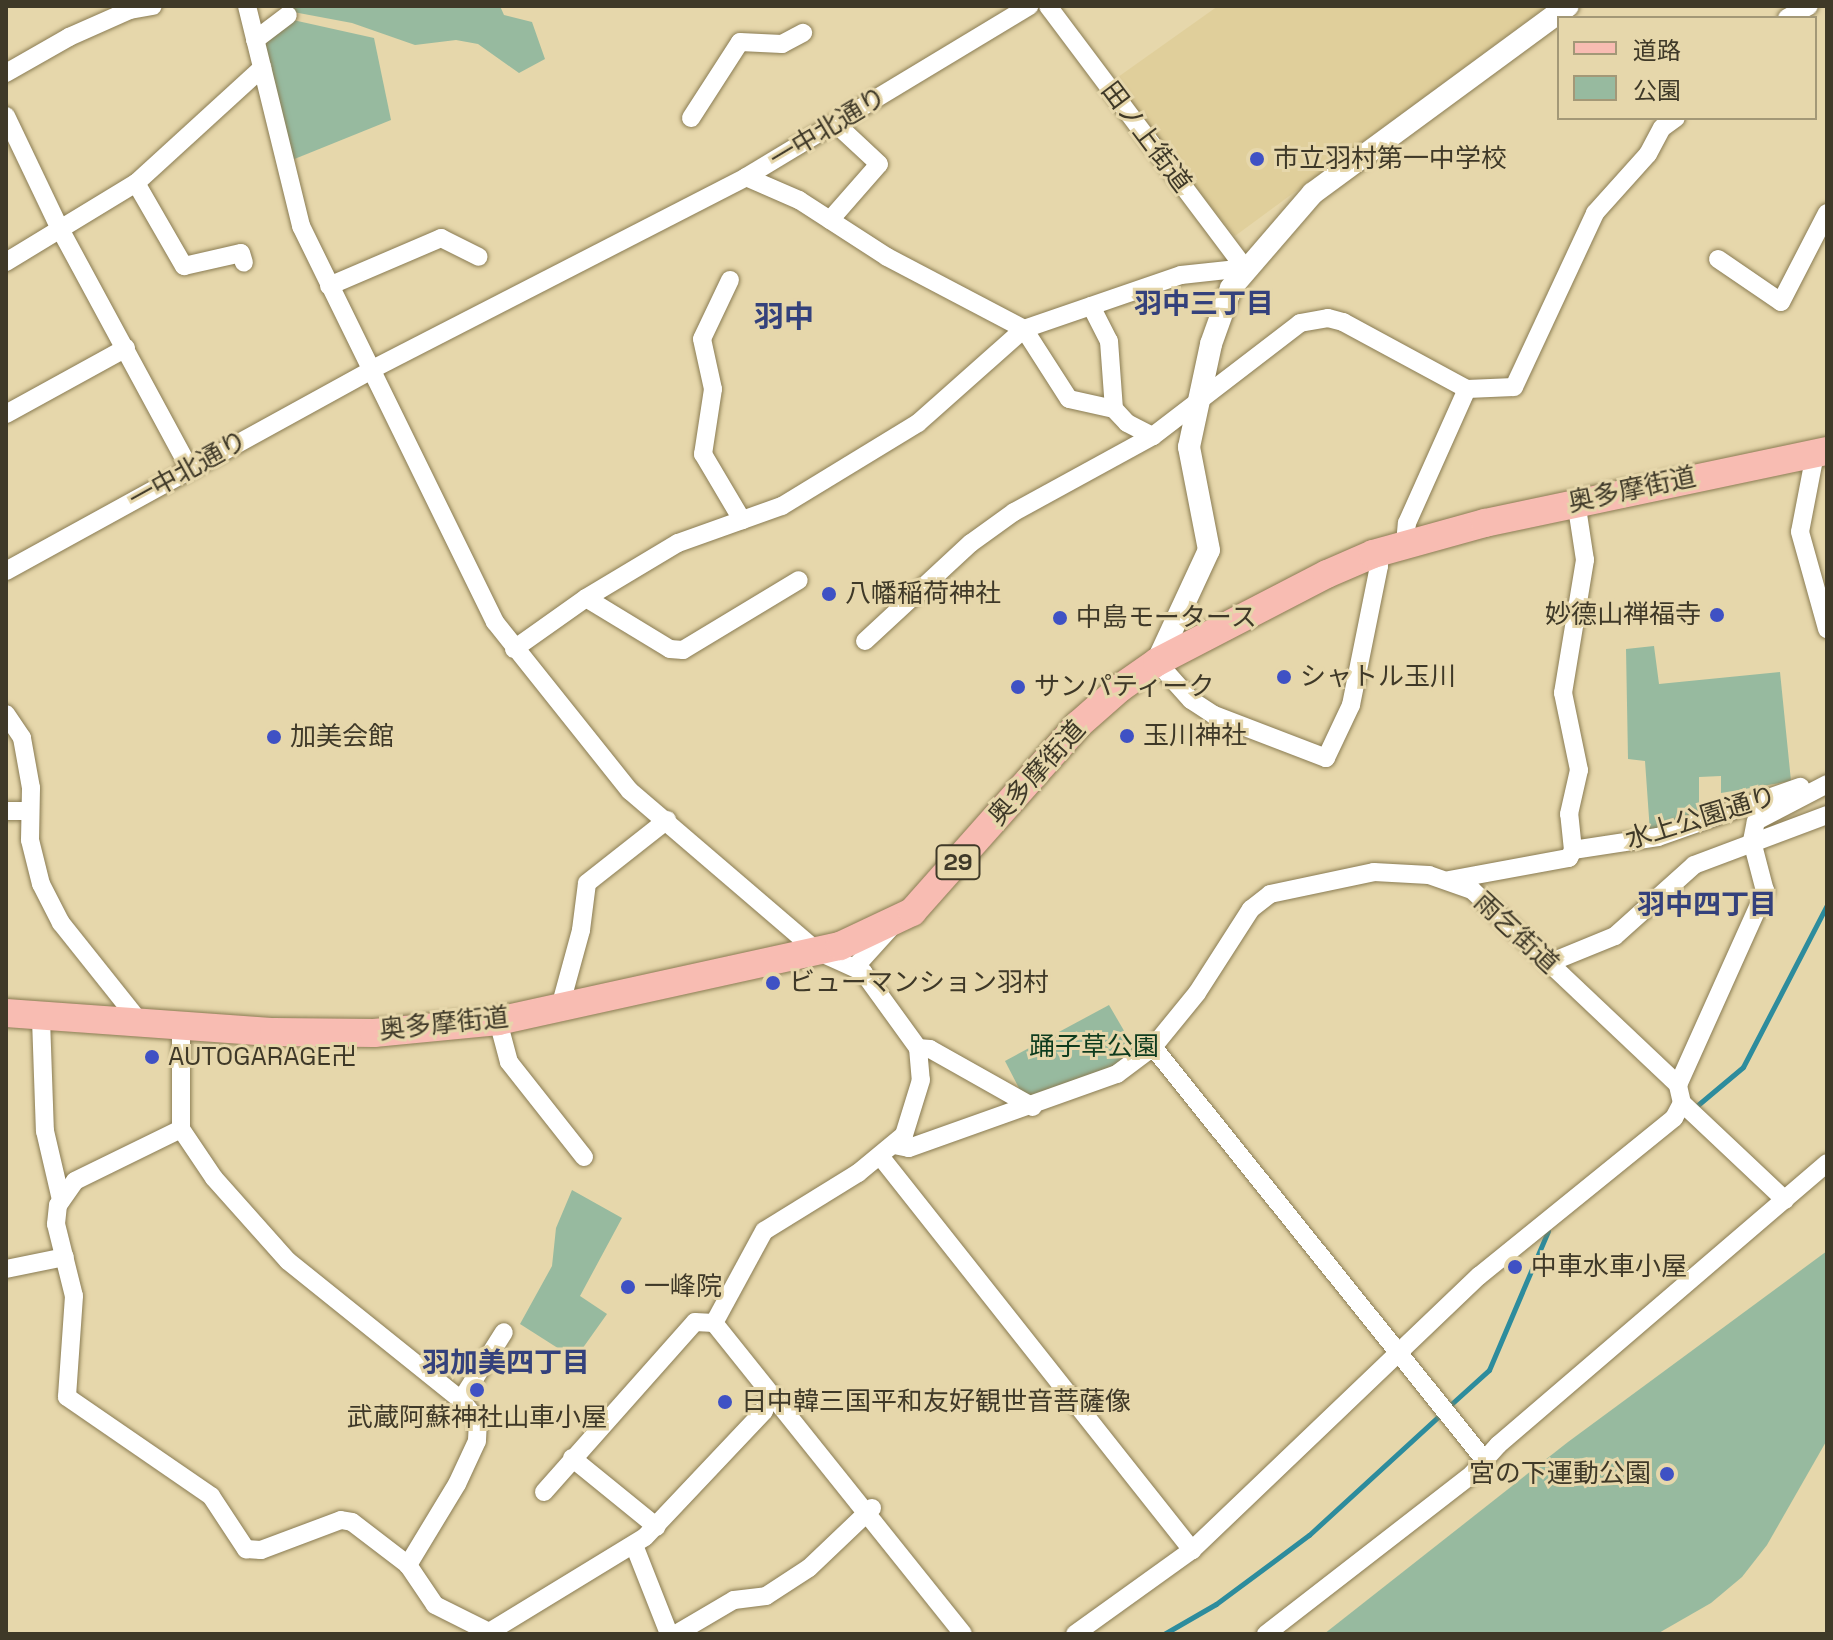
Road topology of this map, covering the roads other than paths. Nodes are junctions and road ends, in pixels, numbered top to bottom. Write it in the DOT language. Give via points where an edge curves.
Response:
graph roads {
  1 [pos="153,6"];
  2 [pos="247,6"];
  3 [pos="1029,6"];
  4 [pos="1048,6"];
  5 [pos="1568,6"];
  6 [pos="1809,6"];
  7 [pos="288,15"];
  8 [pos="1791,16"];
  9 [pos="803,33"];
  10 [pos="255,40"];
  11 [pos="262,68"];
  12 [pos="6,73"];
  13 [pos="6,116"];
  14 [pos="691,118"];
  15 [pos="1673,120"];
  16 [pos="835,123"];
  17 [pos="746,177"];
  18 [pos="136,183"];
  19 [pos="1827,213"];
  20 [pos="830,220"];
  21 [pos="60,229"];
  22 [pos="479,257"];
  23 [pos="1718,259"];
  24 [pos="6,262"];
  25 [pos="244,263"];
  26 [pos="1245,268"];
  27 [pos="730,280"];
  28 [pos="329,286"];
  29 [pos="1091,306"];
  30 [pos="1024,329"];
  31 [pos="126,348"];
  32 [pos="371,370"];
  33 [pos="1467,389"];
  34 [pos="1196,404"];
  35 [pos="1114,409"];
  36 [pos="6,414"];
  37 [pos="1153,436"];
  38 [pos="1821,453"];
  39 [pos="190,469"];
  40 [pos="1576,501"];
  41 [pos="742,520"];
  42 [pos="1405,544"];
  43 [pos="1373,554"];
  44 [pos="6,571"];
  45 [pos="799,580"];
  46 [pos="586,598"];
  47 [pos="1827,629"];
  48 [pos="865,641"];
  49 [pos="514,649"];
  50 [pos="1157,662"];
  51 [pos="6,714"];
  52 [pos="1827,781"];
  53 [pos="6,811"];
  54 [pos="28,811"];
  55 [pos="1827,815"];
  56 [pos="667,820"];
  57 [pos="1752,841"];
  58 [pos="1573,850"];
  59 [pos="1446,880"];
  60 [pos="895,923"];
  61 [pos="817,951"];
  62 [pos="1549,963"];
  63 [pos="856,966"];
  64 [pos="560,1007"];
  65 [pos="6,1013"];
  66 [pos="41,1019"];
  67 [pos="498,1021"];
  68 [pos="140,1022"];
  69 [pos="181,1027"];
  70 [pos="1153,1047"];
  71 [pos="918,1048"];
  72 [pos="1687,1102"];
  73 [pos="1033,1107"];
  74 [pos="181,1129"];
  75 [pos="887,1150"];
  76 [pos="584,1157"];
  77 [pos="1827,1163"];
  78 [pos="61,1200"];
  79 [pos="1785,1200"];
  80 [pos="65,1257"];
  81 [pos="6,1269"];
  82 [pos="714,1323"];
  83 [pos="504,1332"];
  84 [pos="1399,1354"];
  85 [pos="769,1394"];
  86 [pos="461,1400"];
  87 [pos="572,1458"];
  88 [pos="1483,1458"];
  89 [pos="544,1492"];
  90 [pos="870,1511"];
  91 [pos="657,1527"];
  92 [pos="634,1545"];
  93 [pos="1192,1550"];
  94 [pos="408,1565"];
  95 [pos="492,1632"];
  96 [pos="669,1634"];
  97 [pos="676,1634"];
  98 [pos="963,1634"];
  99 [pos="1075,1634"];
  100 [pos="1266,1634"];
  1 -- 12 [label="street" via="130,10 69,37"];
  2 -- 10 [label="street"];
  3 -- 16 [label="street, 一中北通り"];
  4 -- 26 [label="street, 田ノ上街道"];
  5 -- 26 [label="street" via="1313,193"];
  6 -- 8 [label="street"];
  7 -- 10 [label="street"];
  9 -- 14 [label="street" via="782,44 740,42"];
  10 -- 11 [label="street"];
  11 -- 18 [label="street"];
  11 -- 28 [label="street" via="301,226"];
  13 -- 21 [label="street"];
  15 -- 33 [label="street" via="1595,213 1514,387"];
  16 -- 17 [label="street, 一中北通り"];
  16 -- 20 [label="street" via="879,164"];
  17 -- 20 [label="street"];
  17 -- 32 [label="street, 一中北通り"];
  18 -- 21 [label="street"];
  18 -- 25 [label="street" via="184,266 241,253"];
  19 -- 23 [label="street" via="1781,302"];
  20 -- 30 [label="street" via="887,257"];
  21 -- 24 [label="street"];
  21 -- 31 [label="street"];
  22 -- 28 [label="street" via="441,238"];
  26 -- 29 [label="street" via="1181,275"];
  26 -- 34 [label="street" via="1221,309"];
  27 -- 41 [label="street" via="702,339 713,389 703,454"];
  28 -- 32 [label="street"];
  29 -- 30 [label="street"];
  29 -- 35 [label="street" via="1109,341"];
  30 -- 35 [label="street" via="1069,399"];
  30 -- 41 [label="street" via="918,423 782,506"];
  31 -- 36 [label="street"];
  31 -- 39 [label="street"];
  32 -- 39 [label="street, 一中北通り"];
  32 -- 49 [label="street" via="485,607"];
  33 -- 34 [label="street" via="1373,336 1328,318 1300,323 1271,340"];
  33 -- 42 [label="street" via="1407,523"];
  34 -- 37 [label="street"];
  34 -- 50 [label="street" via="1190,467 1209,550"];
  35 -- 37 [label="street" via="1127,423"];
  37 -- 48 [label="street" via="1014,512 971,543"];
  38 -- 40 [label="main road, 奥多摩街道 / 29"];
  38 -- 47 [label="street" via="1800,532"];
  39 -- 44 [label="street, 一中北通り"];
  40 -- 42 [label="main road, 奥多摩街道 / 29"];
  40 -- 58 [label="street" via="1585,560 1563,693 1579,770 1569,814"];
  41 -- 46 [label="street" via="678,543"];
  42 -- 43 [label="main road, 奥多摩街道 / 29"];
  43 -- 50 [label="main road, 奥多摩街道 / 29"];
  43 -- 50 [label="street" via="1379,566 1351,705 1326,758 1214,715 1191,700"];
  45 -- 46 [label="street" via="683,650 670,649"];
  46 -- 49 [label="street"];
  49 -- 56 [label="street" via="610,770"];
  50 -- 60 [label="main road, 奥多摩街道 / 29" via="1078,725 926,899"];
  51 -- 54 [label="street" via="22,738 31,788"];
  52 -- 57 [label="street" via="1759,818"];
  52 -- 58 [label="street, 水上公園通り" via="1658,837"];
  53 -- 54 [label="street"];
  54 -- 68 [label="street" via="34,861 46,896"];
  55 -- 57 [label="street"];
  56 -- 61 [label="street"];
  56 -- 64 [label="street" via="587,883 581,930"];
  57 -- 62 [label="street" via="1694,865 1615,936"];
  57 -- 72 [label="street" via="1765,891"];
  58 -- 59 [label="street, 雨乞街道" via="1569,858"];
  59 -- 62 [label="street, 雨乞街道" via="1472,890"];
  59 -- 70 [label="street" via="1374,872 1270,894 1241,921 1197,993"];
  60 -- 61 [label="main road, 奥多摩街道 / 29"];
  60 -- 63 [label="street"];
  61 -- 63 [label="street"];
  61 -- 64 [label="main road, 奥多摩街道 / 29"];
  62 -- 72 [label="street, 雨乞街道"];
  63 -- 71 [label="street"];
  64 -- 67 [label="main road, 奥多摩街道 / 29"];
  65 -- 66 [label="main road, 奥多摩街道 / 29"];
  66 -- 68 [label="main road, 奥多摩街道 / 29"];
  66 -- 78 [label="street" via="45,1131"];
  67 -- 69 [label="main road, 奥多摩街道 / 29" via="335,1035"];
  67 -- 76 [label="street" via="509,1062"];
  68 -- 69 [label="main road, 奥多摩街道 / 29"];
  69 -- 74 [label="street"];
  70 -- 73 [label="street" via="1117,1074"];
  70 -- 84 [label="street"];
  71 -- 73 [label="street" via="930,1049"];
  71 -- 75 [label="street" via="917,1102 908,1127"];
  72 -- 79 [label="street, 雨乞街道"];
  72 -- 84 [label="street" via="1479,1276"];
  73 -- 75 [label="street" via="909,1148"];
  74 -- 78 [label="street" via="75,1181"];
  74 -- 86 [label="street" via="214,1178 288,1261"];
  75 -- 82 [label="street" via="764,1231"];
  75 -- 93 [label="street"];
  77 -- 79 [label="street"];
  78 -- 80 [label="street" via="56,1224"];
  79 -- 88 [label="street"];
  80 -- 81 [label="street"];
  80 -- 94 [label="street" via="73,1284 66,1392 74,1405 211,1496 246,1549 261,1550 346,1520"];
  82 -- 85 [label="street"];
  82 -- 87 [label="street" via="695,1322"];
  83 -- 86 [label="street"];
  84 -- 88 [label="street"];
  84 -- 93 [label="street"];
  85 -- 90 [label="street"];
  85 -- 91 [label="street" via="764,1411"];
  86 -- 94 [label="street" via="478,1421 477,1441"];
  87 -- 89 [label="street"];
  87 -- 91 [label="street"];
  88 -- 100 [label="street" via="1472,1474"];
  90 -- 97 [label="street" via="809,1568 766,1596 734,1600"];
  90 -- 98 [label="street"];
  91 -- 92 [label="street"];
  92 -- 95 [label="street" via="530,1603"];
  92 -- 96 [label="street"];
  93 -- 99 [label="street"];
  94 -- 95 [label="street" via="435,1605"];
}
